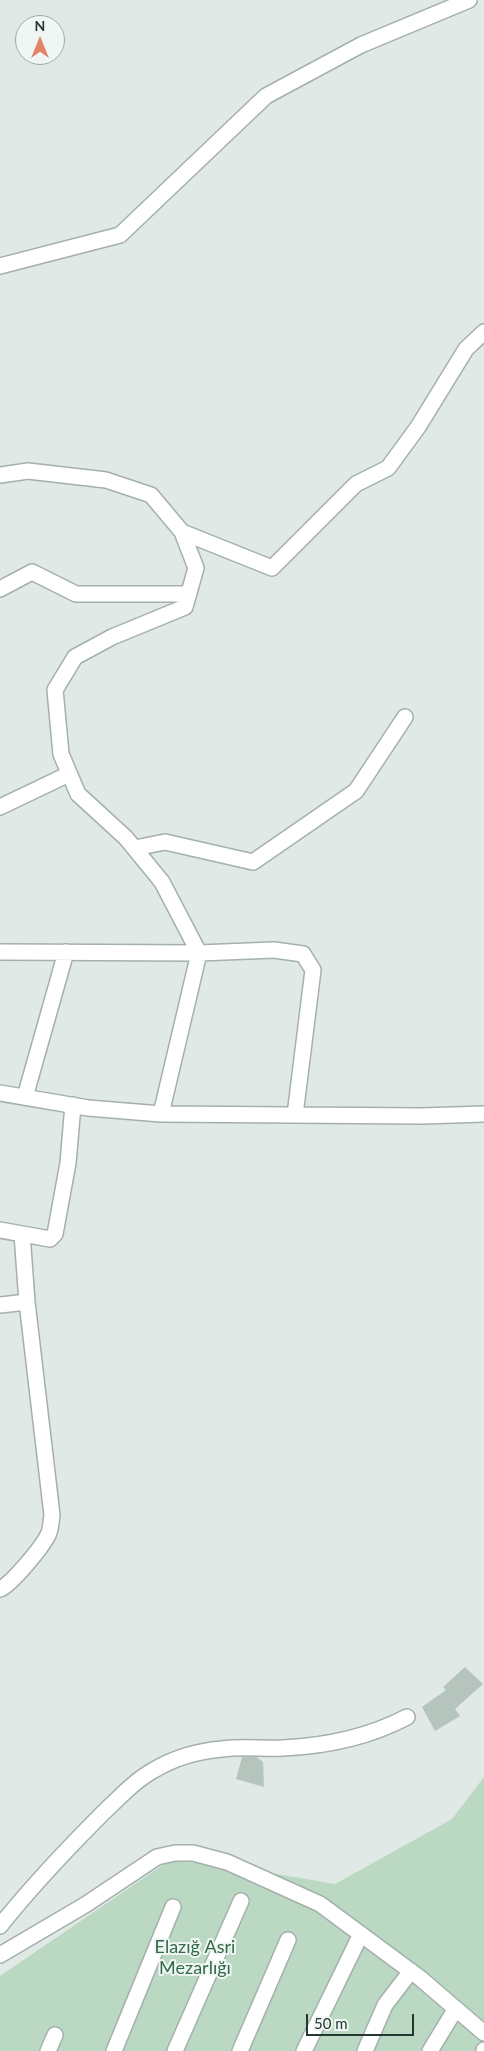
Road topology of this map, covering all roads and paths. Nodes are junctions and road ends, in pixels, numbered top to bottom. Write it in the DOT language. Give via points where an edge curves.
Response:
graph roads {
  1 [pos="469,0"];
  2 [pos="0,266"];
  3 [pos="484,332"];
  4 [pos="0,474"];
  5 [pos="182,532"];
  6 [pos="0,589"];
  7 [pos="189,594"];
  8 [pos="405,717"];
  9 [pos="69,774"];
  10 [pos="0,807"];
  11 [pos="135,848"];
  12 [pos="0,952"];
  13 [pos="66,952"];
  14 [pos="199,953"];
  15 [pos="0,1093"];
  16 [pos="24,1097"];
  17 [pos="73,1105"];
  18 [pos="161,1114"];
  19 [pos="484,1114"];
  20 [pos="295,1115"];
  21 [pos="0,1230"];
  22 [pos="22,1234"];
  23 [pos="27,1302"];
  24 [pos="0,1305"];
  25 [pos="0,1589"];
  26 [pos="407,1717"];
  27 [pos="241,1901"];
  28 [pos="173,1907"];
  29 [pos="0,1926"];
  30 [pos="360,1934"];
  31 [pos="288,1940"];
  32 [pos="0,1954"];
  33 [pos="411,1971"];
  34 [pos="455,2010"];
  35 [pos="484,2033"];
  36 [pos="55,2035"];
  37 [pos="48,2051"];
  38 [pos="114,2051"];
  39 [pos="175,2051"];
  40 [pos="240,2051"];
  41 [pos="304,2051"];
  42 [pos="365,2051"];
  43 [pos="430,2051"];
  1 -- 2 [label="street" via="360,46 266,96 120,235"];
  3 -- 5 [label="street" via="466,349 418,427 388,468 356,484 272,568"];
  4 -- 5 [label="street" via="28,471 106,480 151,495"];
  5 -- 7 [label="street" via="196,568"];
  6 -- 7 [label="street" via="32,572 76,594"];
  7 -- 9 [label="street" via="185,607 112,637 75,657 55,690 61,754"];
  8 -- 11 [label="street" via="356,791 253,862 164,842"];
  9 -- 10 [label="street"];
  9 -- 11 [label="street" via="78,794"];
  11 -- 14 [label="street" via="162,882"];
  12 -- 13 [label="street"];
  13 -- 14 [label="street"];
  13 -- 16 [label="street"];
  14 -- 18 [label="street"];
  14 -- 20 [label="street" via="274,950 303,954 313,970"];
  15 -- 16 [label="street"];
  16 -- 17 [label="street"];
  17 -- 18 [label="street"];
  17 -- 22 [label="street" via="68,1163 55,1234 50,1240"];
  18 -- 20 [label="street"];
  19 -- 20 [label="street"];
  21 -- 22 [label="street"];
  22 -- 23 [label="street"];
  23 -- 24 [label="street"];
  23 -- 25 [label="street" via="51,1528 15,1578"];
  26 -- 29 [label="street" via="377,1731 339,1740 289,1748 220,1749 178,1759 155,1769 135,1783 67,1848"];
  27 -- 39 [label="street"];
  28 -- 38 [label="street"];
  30 -- 32 [label="street" via="320,1904 227,1862 193,1853 175,1853 157,1857"];
  30 -- 33 [label="street"];
  30 -- 41 [label="street"];
  31 -- 40 [label="street"];
  33 -- 34 [label="street"];
  33 -- 42 [label="street" via="385,2005"];
  34 -- 35 [label="street"];
  34 -- 43 [label="street"];
  36 -- 37 [label="street"];
}
